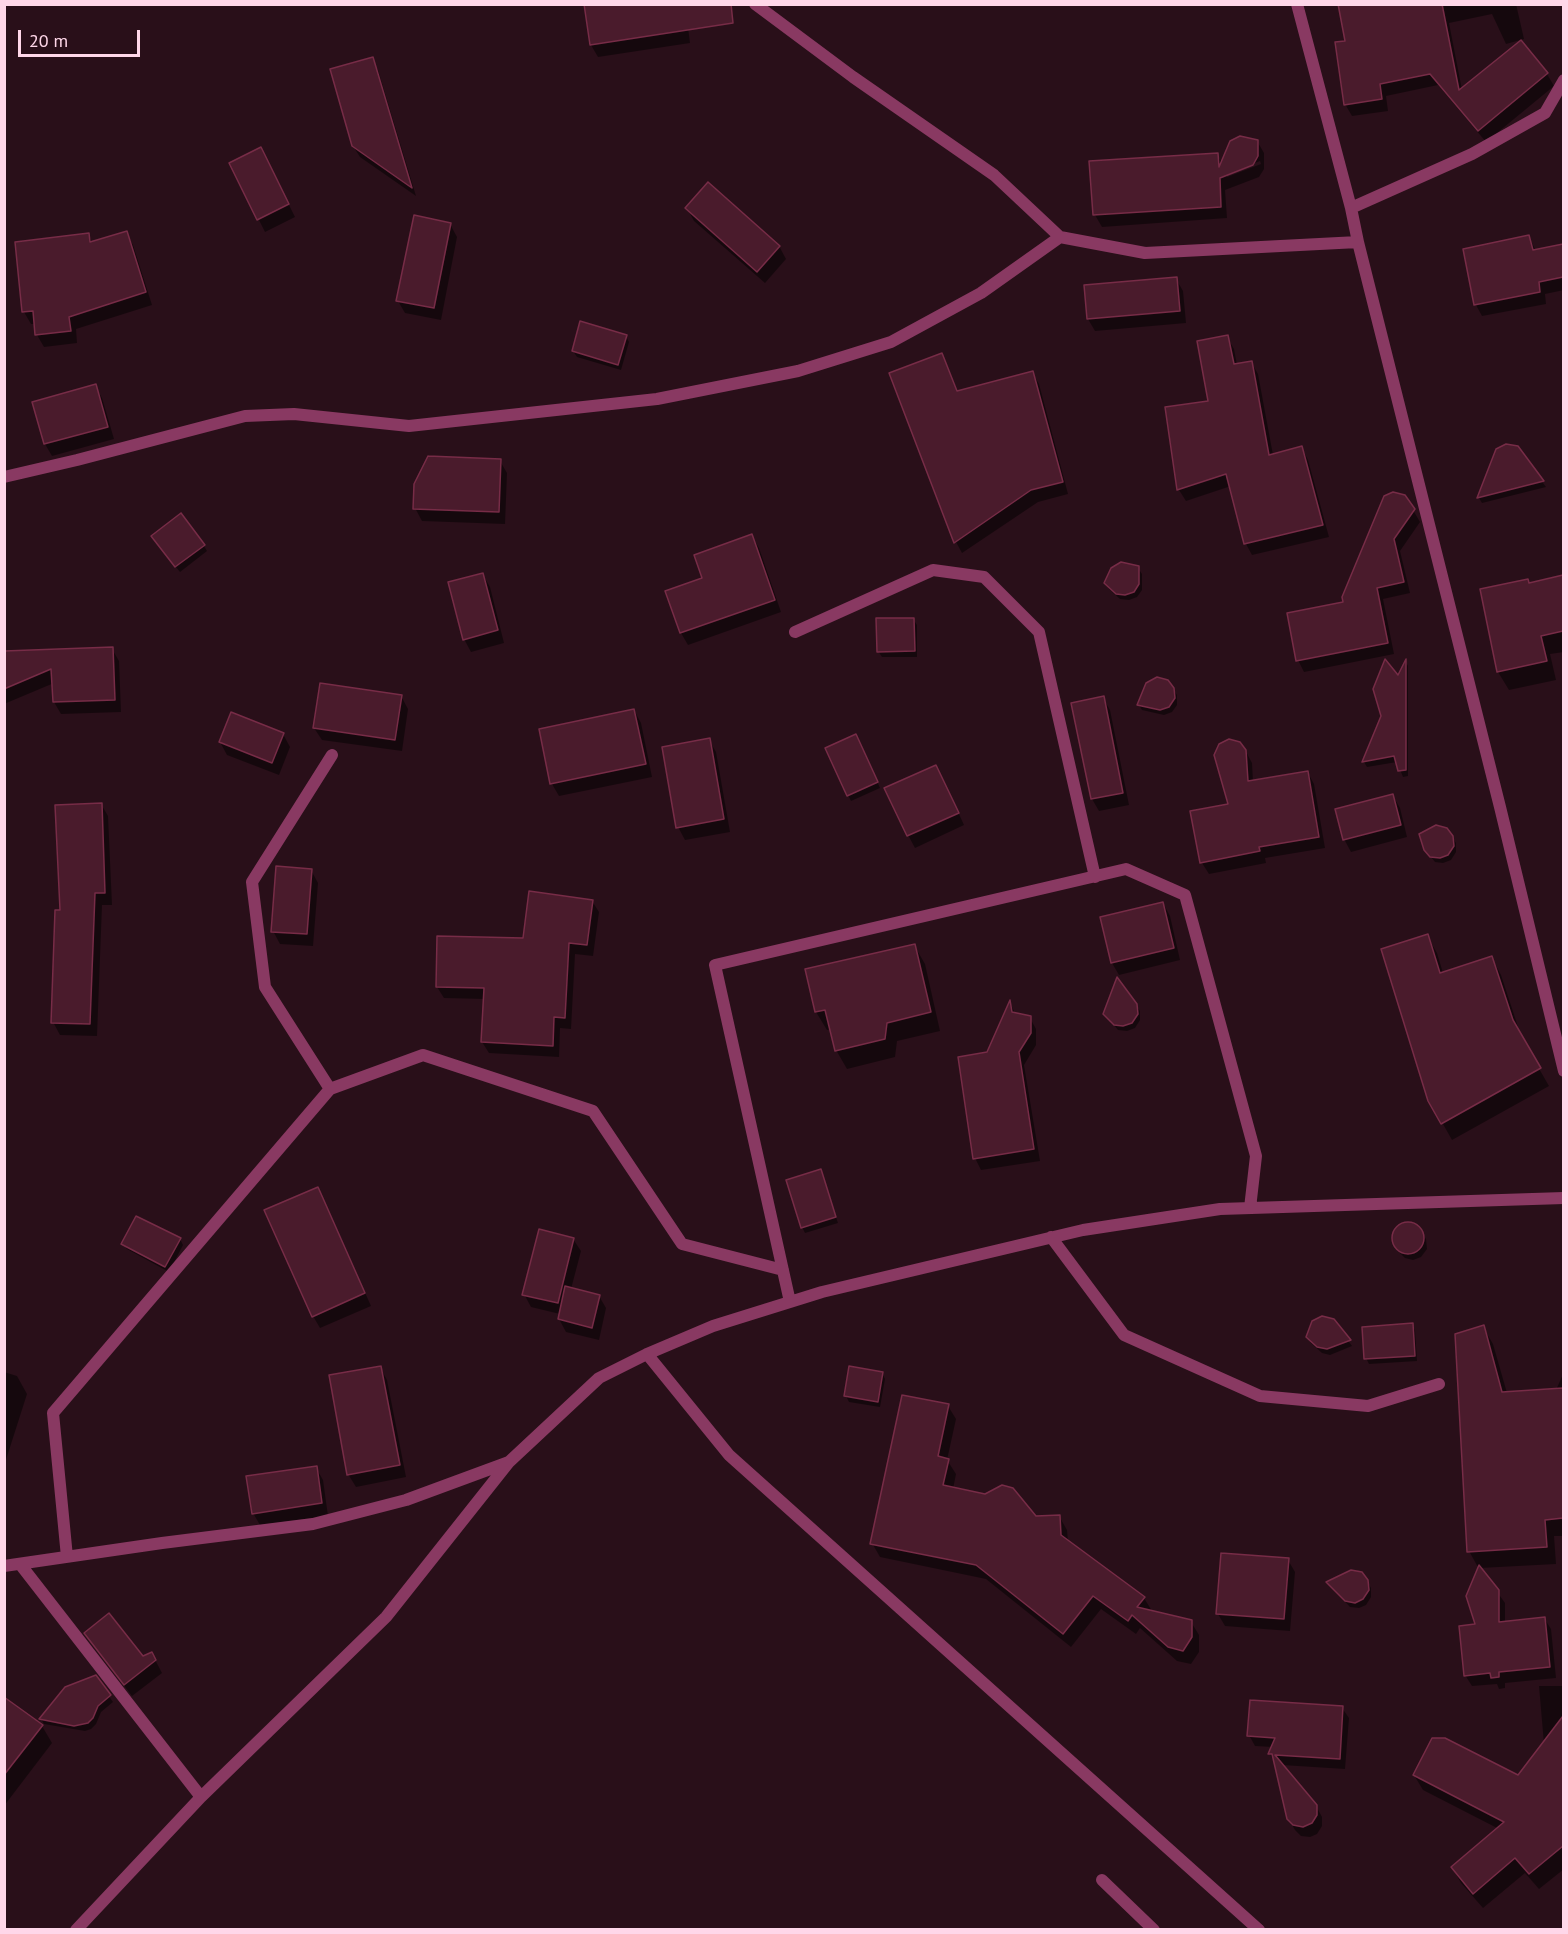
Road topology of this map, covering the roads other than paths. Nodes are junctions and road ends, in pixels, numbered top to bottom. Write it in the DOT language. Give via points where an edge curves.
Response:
graph roads {
  1 [pos="755,4"];
  2 [pos="1298,4"];
  3 [pos="1563,80"];
  4 [pos="1351,208"];
  5 [pos="1060,237"];
  6 [pos="1358,242"];
  7 [pos="4,477"];
  8 [pos="795,633"];
  9 [pos="332,755"];
  10 [pos="1095,877"];
  11 [pos="1563,1071"];
  12 [pos="330,1089"];
  13 [pos="1563,1198"];
  14 [pos="1250,1208"];
  15 [pos="1051,1237"];
  16 [pos="783,1270"];
  17 [pos="790,1302"];
  18 [pos="647,1354"];
  19 [pos="1439,1384"];
  20 [pos="509,1462"];
  21 [pos="67,1557"];
  22 [pos="20,1564"];
  23 [pos="4,1566"];
  24 [pos="201,1797"];
  25 [pos="1102,1880"];
  26 [pos="75,1929"];
  27 [pos="1154,1929"];
  28 [pos="1259,1929"];
  1 -- 5 [label="street" via="994,175"];
  2 -- 4 [label="street"];
  3 -- 4 [label="street" via="1545,113 1472,154"];
  4 -- 6 [label="street"];
  5 -- 6 [label="street" via="1144,253"];
  5 -- 7 [label="street" via="981,293 891,342 798,371 657,399 409,426 294,414 246,416"];
  6 -- 11 [label="street"];
  8 -- 10 [label="street" via="933,570 984,577 1039,633"];
  9 -- 12 [label="street" via="252,882 265,987"];
  10 -- 14 [label="street" via="1126,869 1185,895 1256,1156"];
  10 -- 16 [label="street" via="715,965"];
  12 -- 16 [label="street" via="423,1055 593,1111 682,1244"];
  12 -- 21 [label="street" via="53,1413"];
  13 -- 14 [label="street"];
  14 -- 15 [label="street" via="1220,1209"];
  15 -- 17 [label="street"];
  15 -- 19 [label="street" via="1124,1335 1260,1396 1368,1406"];
  16 -- 17 [label="street"];
  17 -- 18 [label="street" via="713,1326"];
  18 -- 20 [label="street" via="599,1378"];
  18 -- 28 [label="street" via="729,1455"];
  20 -- 21 [label="street" via="406,1500 313,1524"];
  20 -- 24 [label="street" via="386,1617"];
  21 -- 22 [label="street"];
  22 -- 23 [label="street"];
  22 -- 24 [label="street"];
  24 -- 26 [label="street"];
  25 -- 27 [label="street"];
}
